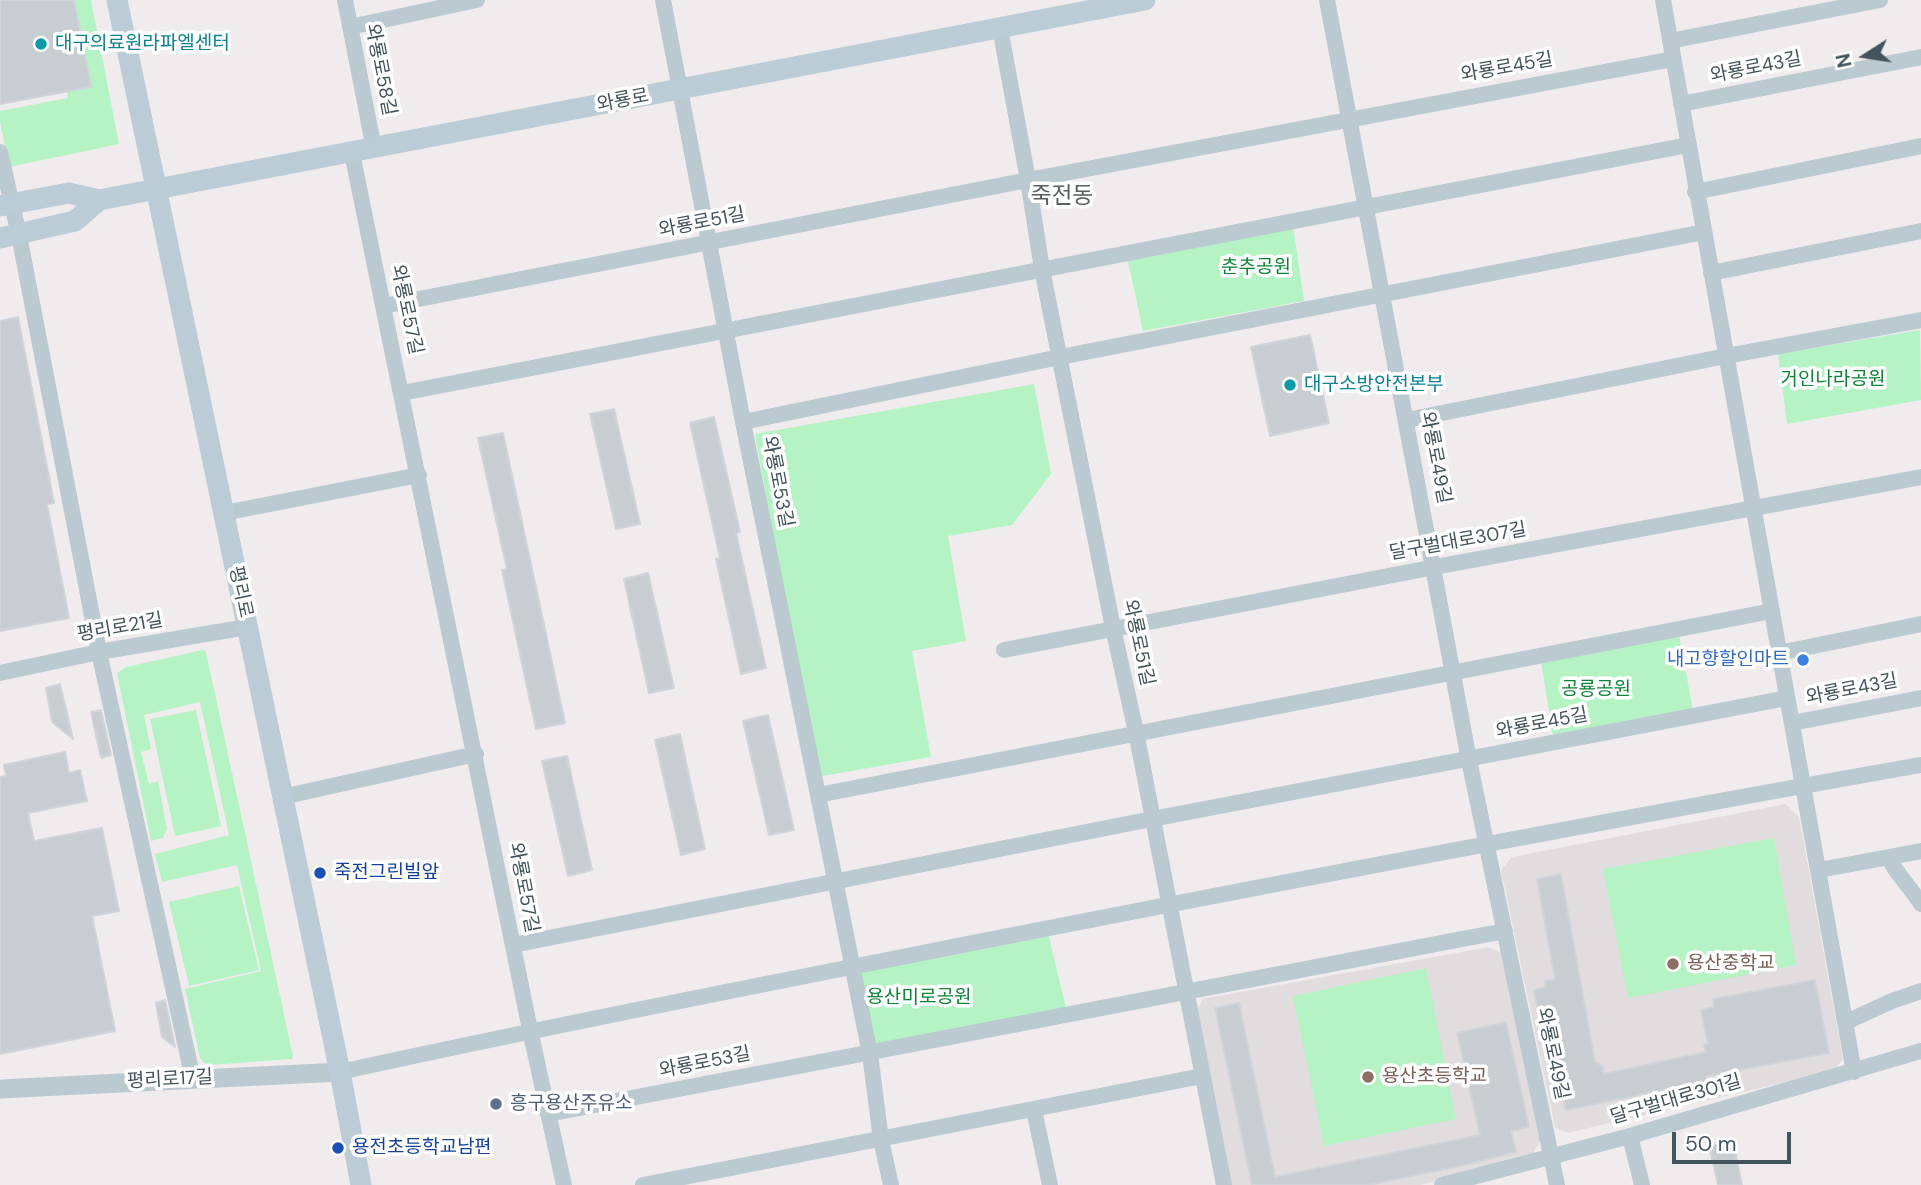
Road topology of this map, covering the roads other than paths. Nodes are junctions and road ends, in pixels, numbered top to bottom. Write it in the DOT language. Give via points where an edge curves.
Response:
graph roads {
  1 [pos="117,0"];
  2 [pos="345,0"];
  3 [pos="477,0"];
  4 [pos="663,0"];
  5 [pos="1146,0"];
  6 [pos="1327,0"];
  7 [pos="1663,0"];
  8 [pos="1880,0"];
  9 [pos="1059,8"];
  10 [pos="350,27"];
  11 [pos="1000,28"];
  12 [pos="1670,41"];
  13 [pos="1921,57"];
  14 [pos="1673,59"];
  15 [pos="679,90"];
  16 [pos="1681,104"];
  17 [pos="1349,118"];
  18 [pos="1688,145"];
  19 [pos="1921,146"];
  20 [pos="374,149"];
  21 [pos="0,152"];
  22 [pos="352,153"];
  23 [pos="1028,180"];
  24 [pos="157,190"];
  25 [pos="1695,192"];
  26 [pos="99,200"];
  27 [pos="6,205"];
  28 [pos="1366,205"];
  29 [pos="1704,232"];
  30 [pos="1921,232"];
  31 [pos="9,237"];
  32 [pos="710,243"];
  33 [pos="1042,269"];
  34 [pos="1711,273"];
  35 [pos="1382,294"];
  36 [pos="383,306"];
  37 [pos="1921,320"];
  38 [pos="727,332"];
  39 [pos="1726,356"];
  40 [pos="1060,357"];
  41 [pos="402,393"];
  42 [pos="1406,420"];
  43 [pos="743,422"];
  44 [pos="419,475"];
  45 [pos="1921,477"];
  46 [pos="1754,509"];
  47 [pos="224,513"];
  48 [pos="1434,567"];
  49 [pos="1772,611"];
  50 [pos="1921,624"];
  51 [pos="247,627"];
  52 [pos="1113,628"];
  53 [pos="1004,650"];
  54 [pos="99,652"];
  55 [pos="1779,653"];
  56 [pos="1454,672"];
  57 [pos="0,673"];
  58 [pos="1787,698"];
  59 [pos="1921,698"];
  60 [pos="1792,723"];
  61 [pos="1136,732"];
  62 [pos="476,754"];
  63 [pos="1469,760"];
  64 [pos="1921,765"];
  65 [pos="1803,786"];
  66 [pos="818,794"];
  67 [pos="282,797"];
  68 [pos="1152,819"];
  69 [pos="1487,843"];
  70 [pos="1921,851"];
  71 [pos="1889,857"];
  72 [pos="1819,870"];
  73 [pos="835,882"];
  74 [pos="1169,904"];
  75 [pos="1921,904"];
  76 [pos="1505,931"];
  77 [pos="513,945"];
  78 [pos="853,967"];
  79 [pos="1185,990"];
  80 [pos="1921,991"];
  81 [pos="1846,1023"];
  82 [pos="530,1030"];
  83 [pos="1921,1051"];
  84 [pos="870,1054"];
  85 [pos="340,1072"];
  86 [pos="1854,1072"];
  87 [pos="1202,1076"];
  88 [pos="193,1079"];
  89 [pos="0,1088"];
  90 [pos="1034,1110"];
  91 [pos="548,1114"];
  92 [pos="1630,1136"];
  93 [pos="881,1140"];
  94 [pos="1551,1156"];
  95 [pos="361,1185"];
  96 [pos="564,1185"];
  97 [pos="643,1185"];
  98 [pos="891,1185"];
  99 [pos="1050,1185"];
  100 [pos="1224,1185"];
  101 [pos="1442,1185"];
  102 [pos="1558,1185"];
  103 [pos="1642,1185"];
  1 -- 24 [label="main road, 평리로"];
  2 -- 10 [label="street, 와룡로58길"];
  3 -- 10 [label="street"];
  4 -- 15 [label="street, 와룡로53길"];
  5 -- 9 [label="main road, 와룡로"];
  6 -- 17 [label="street, 와룡로49길"];
  7 -- 12 [label="street"];
  8 -- 12 [label="street"];
  9 -- 11 [label="main road, 와룡로"];
  10 -- 20 [label="street, 와룡로58길"];
  11 -- 15 [label="main road, 와룡로"];
  11 -- 23 [label="street, 와룡로51길"];
  12 -- 14 [label="street"];
  13 -- 16 [label="street, 와룡로43길"];
  14 -- 16 [label="street"];
  14 -- 17 [label="street, 와룡로45길"];
  15 -- 20 [label="main road, 와룡로"];
  15 -- 32 [label="street, 와룡로53길"];
  16 -- 18 [label="street"];
  17 -- 23 [label="street"];
  17 -- 28 [label="street, 와룡로49길"];
  18 -- 25 [label="street"];
  18 -- 28 [label="street"];
  19 -- 25 [label="street"];
  20 -- 22 [label="main road, 와룡로"];
  21 -- 27 [label="street"];
  22 -- 24 [label="main road, 와룡로"];
  22 -- 36 [label="street, 와룡로57길"];
  23 -- 32 [label="street, 와룡로51길"];
  23 -- 33 [label="street, 와룡로51길"];
  24 -- 26 [label="main road, 와룡로"];
  24 -- 47 [label="main road, 평리로"];
  25 -- 29 [label="street"];
  26 -- 27 [label="main road, 와룡로" via="69,193"];
  26 -- 31 [label="main road, 와룡로" via="75,220"];
  27 -- 31 [label="street"];
  28 -- 33 [label="street"];
  28 -- 35 [label="street, 와룡로49길"];
  29 -- 34 [label="street"];
  29 -- 35 [label="street"];
  30 -- 34 [label="street"];
  31 -- 54 [label="street"];
  32 -- 36 [label="street, 와룡로51길"];
  32 -- 38 [label="street, 와룡로53길"];
  33 -- 38 [label="street"];
  33 -- 40 [label="street, 와룡로51길"];
  34 -- 39 [label="street"];
  35 -- 40 [label="street"];
  35 -- 42 [label="street, 와룡로49길"];
  36 -- 41 [label="street, 와룡로57길"];
  37 -- 39 [label="street"];
  38 -- 41 [label="street"];
  38 -- 43 [label="street, 와룡로53길"];
  39 -- 42 [label="street"];
  39 -- 46 [label="street"];
  40 -- 43 [label="street"];
  40 -- 52 [label="street, 와룡로51길"];
  41 -- 44 [label="street, 와룡로57길"];
  42 -- 48 [label="street, 와룡로49길"];
  43 -- 66 [label="street, 와룡로53길"];
  44 -- 47 [label="street"];
  44 -- 62 [label="street, 와룡로57길"];
  45 -- 46 [label="street, 달구벌대로307길"];
  46 -- 48 [label="street, 달구벌대로307길"];
  46 -- 49 [label="street"];
  47 -- 51 [label="main road, 평리로"];
  48 -- 52 [label="street, 달구벌대로307길"];
  48 -- 56 [label="street, 와룡로49길"];
  49 -- 55 [label="street"];
  49 -- 56 [label="street"];
  50 -- 55 [label="street"];
  51 -- 54 [label="street, 평리로21길"];
  51 -- 67 [label="main road, 평리로"];
  52 -- 53 [label="street, 달구벌대로307길"];
  52 -- 61 [label="street, 와룡로51길"];
  54 -- 57 [label="street, 평리로21길"];
  54 -- 88 [label="street"];
  55 -- 58 [label="street"];
  56 -- 61 [label="street"];
  56 -- 63 [label="street, 와룡로49길"];
  58 -- 60 [label="street"];
  58 -- 63 [label="street, 와룡로45길"];
  59 -- 60 [label="street, 와룡로43길"];
  60 -- 65 [label="street"];
  61 -- 66 [label="street"];
  61 -- 68 [label="street, 와룡로51길"];
  62 -- 67 [label="street"];
  62 -- 77 [label="street, 와룡로57길"];
  63 -- 68 [label="street"];
  63 -- 69 [label="street, 와룡로49길"];
  64 -- 65 [label="street"];
  65 -- 69 [label="street"];
  65 -- 72 [label="street"];
  66 -- 73 [label="street, 와룡로53길"];
  67 -- 85 [label="main road, 평리로"];
  68 -- 73 [label="street"];
  68 -- 74 [label="street, 와룡로51길"];
  69 -- 74 [label="street"];
  69 -- 76 [label="street, 와룡로49길"];
  70 -- 71 [label="street"];
  71 -- 72 [label="street"];
  71 -- 75 [label="street"];
  72 -- 81 [label="street"];
  73 -- 77 [label="street"];
  73 -- 78 [label="street, 와룡로53길"];
  74 -- 78 [label="street"];
  74 -- 79 [label="street, 와룡로51길"];
  76 -- 79 [label="street"];
  76 -- 94 [label="street, 와룡로49길"];
  77 -- 82 [label="street, 와룡로57길"];
  78 -- 82 [label="street"];
  78 -- 84 [label="street, 와룡로53길"];
  79 -- 84 [label="street"];
  79 -- 87 [label="street, 와룡로51길"];
  80 -- 81 [label="street"];
  81 -- 86 [label="street"];
  82 -- 85 [label="street"];
  82 -- 91 [label="street, 와룡로57길"];
  83 -- 86 [label="street, 달구벌대로301길"];
  84 -- 91 [label="street, 와룡로53길"];
  84 -- 93 [label="street, 와룡로53길"];
  85 -- 88 [label="street, 평리로17길"];
  85 -- 95 [label="main road, 평리로"];
  86 -- 92 [label="street, 달구벌대로301길"];
  87 -- 90 [label="street"];
  87 -- 100 [label="street, 와룡로51길"];
  88 -- 89 [label="street, 평리로17길"];
  90 -- 93 [label="street"];
  90 -- 99 [label="street"];
  91 -- 96 [label="street, 와룡로57길"];
  92 -- 94 [label="street, 달구벌대로301길"];
  92 -- 103 [label="street"];
  93 -- 97 [label="street"];
  93 -- 98 [label="street, 와룡로53길"];
  94 -- 101 [label="street, 달구벌대로301길"];
  94 -- 102 [label="street, 와룡로49길"];
}
